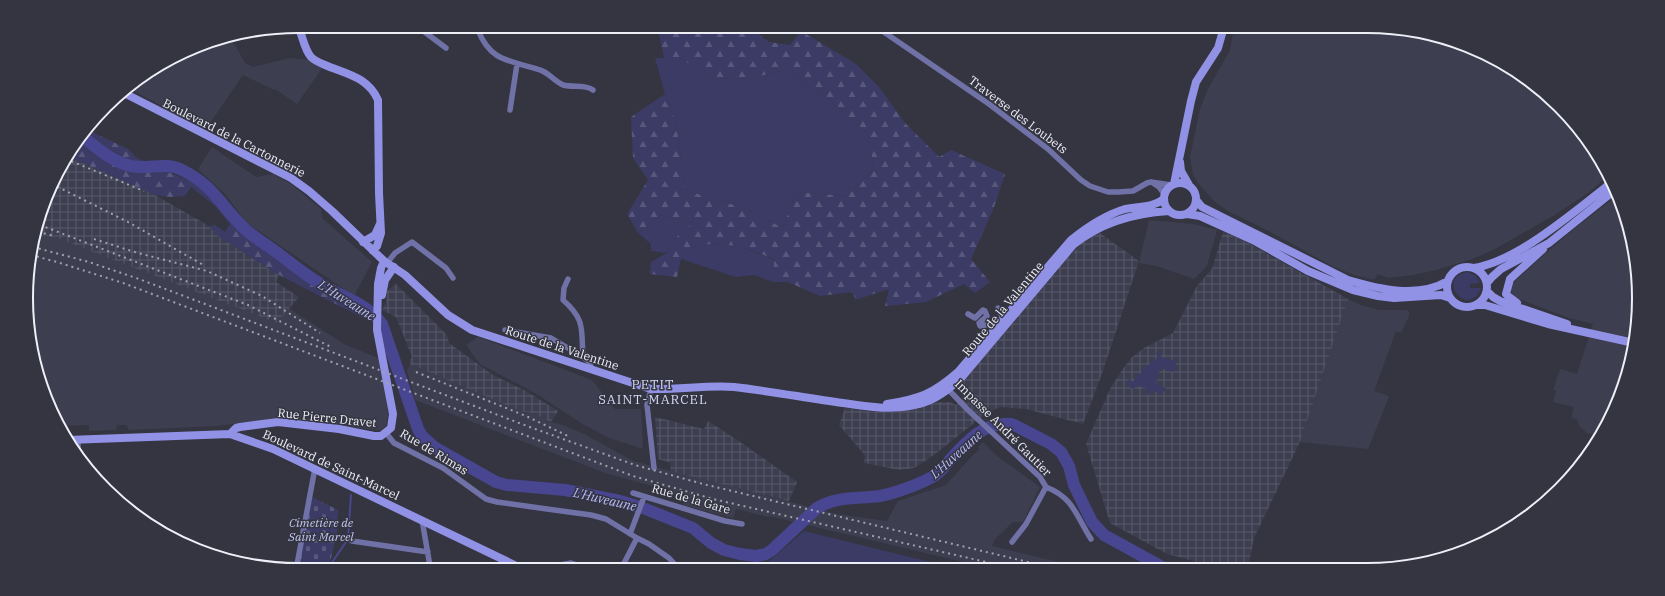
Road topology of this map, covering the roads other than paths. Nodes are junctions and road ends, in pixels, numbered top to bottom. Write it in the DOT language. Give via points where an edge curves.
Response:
graph roads {
  1 [pos="301,33"];
  2 [pos="426,33"];
  3 [pos="480,33"];
  4 [pos="885,33"];
  5 [pos="1222,33"];
  6 [pos="446,48"];
  7 [pos="517,64"];
  8 [pos="593,90"];
  9 [pos="128,95"];
  10 [pos="510,110"];
  11 [pos="1180,157"];
  12 [pos="1151,182"];
  13 [pos="1172,185"];
  14 [pos="1189,185"];
  15 [pos="1607,186"];
  16 [pos="1611,194"];
  17 [pos="1164,197"];
  18 [pos="1197,201"];
  19 [pos="1137,208"];
  20 [pos="1169,211"];
  21 [pos="1187,214"];
  22 [pos="1131,218"];
  23 [pos="380,224"];
  24 [pos="363,242"];
  25 [pos="1549,243"];
  26 [pos="373,251"];
  27 [pos="385,262"];
  28 [pos="394,267"];
  29 [pos="1474,268"];
  30 [pos="453,278"];
  31 [pos="568,279"];
  32 [pos="1448,281"];
  33 [pos="1487,287"];
  34 [pos="1450,298"];
  35 [pos="1478,305"];
  36 [pos="378,306"];
  37 [pos="998,308"];
  38 [pos="1526,309"];
  39 [pos="968,314"];
  40 [pos="1003,319"];
  41 [pos="505,330"];
  42 [pos="1584,331"];
  43 [pos="998,334"];
  44 [pos="1629,341"];
  45 [pos="986,343"];
  46 [pos="583,357"];
  47 [pos="594,371"];
  48 [pos="946,387"];
  49 [pos="651,389"];
  50 [pos="386,433"];
  51 [pos="230,434"];
  52 [pos="75,439"];
  53 [pos="78,439"];
  54 [pos="78,445"];
  55 [pos="314,468"];
  56 [pos="654,468"];
  57 [pos="1046,487"];
  58 [pos="633,493"];
  59 [pos="643,498"];
  60 [pos="422,520"];
  61 [pos="742,524"];
  62 [pos="630,534"];
  63 [pos="637,538"];
  64 [pos="1091,539"];
  65 [pos="352,541"];
  66 [pos="1012,542"];
  67 [pos="428,552"];
  68 [pos="297,563"];
  69 [pos="430,563"];
  70 [pos="503,563"];
  71 [pos="624,563"];
  72 [pos="674,563"];
  1 -- 23 [label="main road" via="312,58 359,78 375,94 378,107"];
  2 -- 6 [label="street"];
  3 -- 7 [label="street" via="494,54"];
  4 -- 12 [label="street, Traverse des Loubets" via="989,104 1048,149 1090,186 1108,192 1128,192"];
  5 -- 11 [label="main road" via="1218,48 1196,82"];
  7 -- 8 [label="street" via="542,70 563,84 589,87"];
  7 -- 10 [label="street"];
  9 -- 24 [label="main road, Boulevard de la Cartonnerie" via="291,178 332,211"];
  11 -- 13 [label="main road"];
  11 -- 14 [label="main road" via="1181,172"];
  12 -- 13 [label="street"];
  12 -- 17 [label="street" via="1159,187"];
  13 -- 14 [label="main road"];
  13 -- 17 [label="main road"];
  14 -- 18 [label="main road" via="1195,192"];
  15 -- 29 [label="main road" via="1554,228 1497,262"];
  16 -- 25 [label="main road"];
  17 -- 19 [label="main road, Route de la Valentine" via="1154,205"];
  17 -- 20 [label="main road" via="1164,203"];
  18 -- 21 [label="main road"];
  18 -- 32 [label="main road" via="1209,210 1348,280 1374,288 1401,290 1434,288"];
  19 -- 22 [label="main road" via="1132,212"];
  19 -- 40 [label="main road, Route de la Valentine" via="1125,209 1101,219 1071,240"];
  20 -- 21 [label="main road" via="1178,215"];
  20 -- 22 [label="main road, Route de la Valentine"];
  21 -- 34 [label="main road" via="1200,216 1253,240 1308,270 1353,290 1394,298 1441,295"];
  22 -- 43 [label="main road, Route de la Valentine" via="1106,224 1073,245"];
  23 -- 24 [label="main road" via="375,235"];
  23 -- 26 [label="main road" via="382,233"];
  24 -- 26 [label="main road, Boulevard de la Cartonnerie"];
  25 -- 33 [label="main road" via="1501,269 1492,277"];
  25 -- 38 [label="main road" via="1510,279 1508,284 1506,294"];
  26 -- 27 [label="main road, Boulevard de la Cartonnerie"];
  27 -- 28 [label="main road, Route de la Valentine"];
  27 -- 30 [label="street" via="412,242 446,268"];
  27 -- 36 [label="main road, Rue Pierre Dravet" via="378,284"];
  28 -- 36 [label="main road, Rue Pierre Dravet" via="385,280 382,299"];
  28 -- 47 [label="main road, Route de la Valentine" via="448,315 472,330"];
  29 -- 32 [label="main road" via="1461,268 1451,275"];
  29 -- 33 [label="main road" via="1485,276"];
  31 -- 46 [label="street" via="563,300 575,311 579,319"];
  32 -- 34 [label="main road" via="1447,290"];
  33 -- 35 [label="main road"];
  33 -- 38 [label="main road" via="1493,297 1500,301"];
  34 -- 35 [label="main road" via="1459,306 1466,308"];
  35 -- 42 [label="main road"];
  36 -- 50 [label="main road, Rue Pierre Dravet" via="378,330 393,414 391,428"];
  37 -- 40 [label="street"];
  38 -- 42 [label="main road"];
  39 -- 40 [label="street" via="975,318 983,310 987,313 979,323 980,326"];
  40 -- 43 [label="main road"];
  40 -- 45 [label="main road, Route de la Valentine"];
  41 -- 46 [label="street" via="557,340"];
  42 -- 44 [label="main road"];
  43 -- 45 [label="main road, Route de la Valentine"];
  45 -- 48 [label="main road, Route de la Valentine" via="962,376"];
  46 -- 47 [label="street"];
  47 -- 49 [label="main road, Route de la Valentine"];
  48 -- 49 [label="main road, Route de la Valentine" via="933,399 902,408 873,408 734,387"];
  48 -- 57 [label="street, Impasse André Gautier" via="1040,477"];
  49 -- 56 [label="street" via="647,406"];
  50 -- 51 [label="main road, Rue Pierre Dravet" via="374,436 278,422 236,428"];
  50 -- 62 [label="street, Rue de Rimas" via="394,442 443,468 486,499 599,517"];
  51 -- 53 [label="main road, Boulevard de Saint-Marcel"];
  51 -- 55 [label="main road, Boulevard de Saint-Marcel"];
  52 -- 53 [label="main road, Boulevard de Saint-Marcel"];
  53 -- 54 [label="street"];
  55 -- 60 [label="main road, Boulevard de Saint-Marcel"];
  55 -- 68 [label="street"];
  57 -- 64 [label="street" via="1068,500"];
  57 -- 66 [label="street" via="1026,524"];
  58 -- 59 [label="street, Rue de la Gare"];
  59 -- 61 [label="street, Rue de la Gare"];
  59 -- 62 [label="street"];
  60 -- 67 [label="street"];
  60 -- 70 [label="main road, Boulevard de Saint-Marcel"];
  62 -- 63 [label="street, Rue de Rimas"];
  63 -- 71 [label="street"];
  63 -- 72 [label="street, Rue de Rimas"];
  65 -- 67 [label="street"];
  67 -- 69 [label="street"];
}
